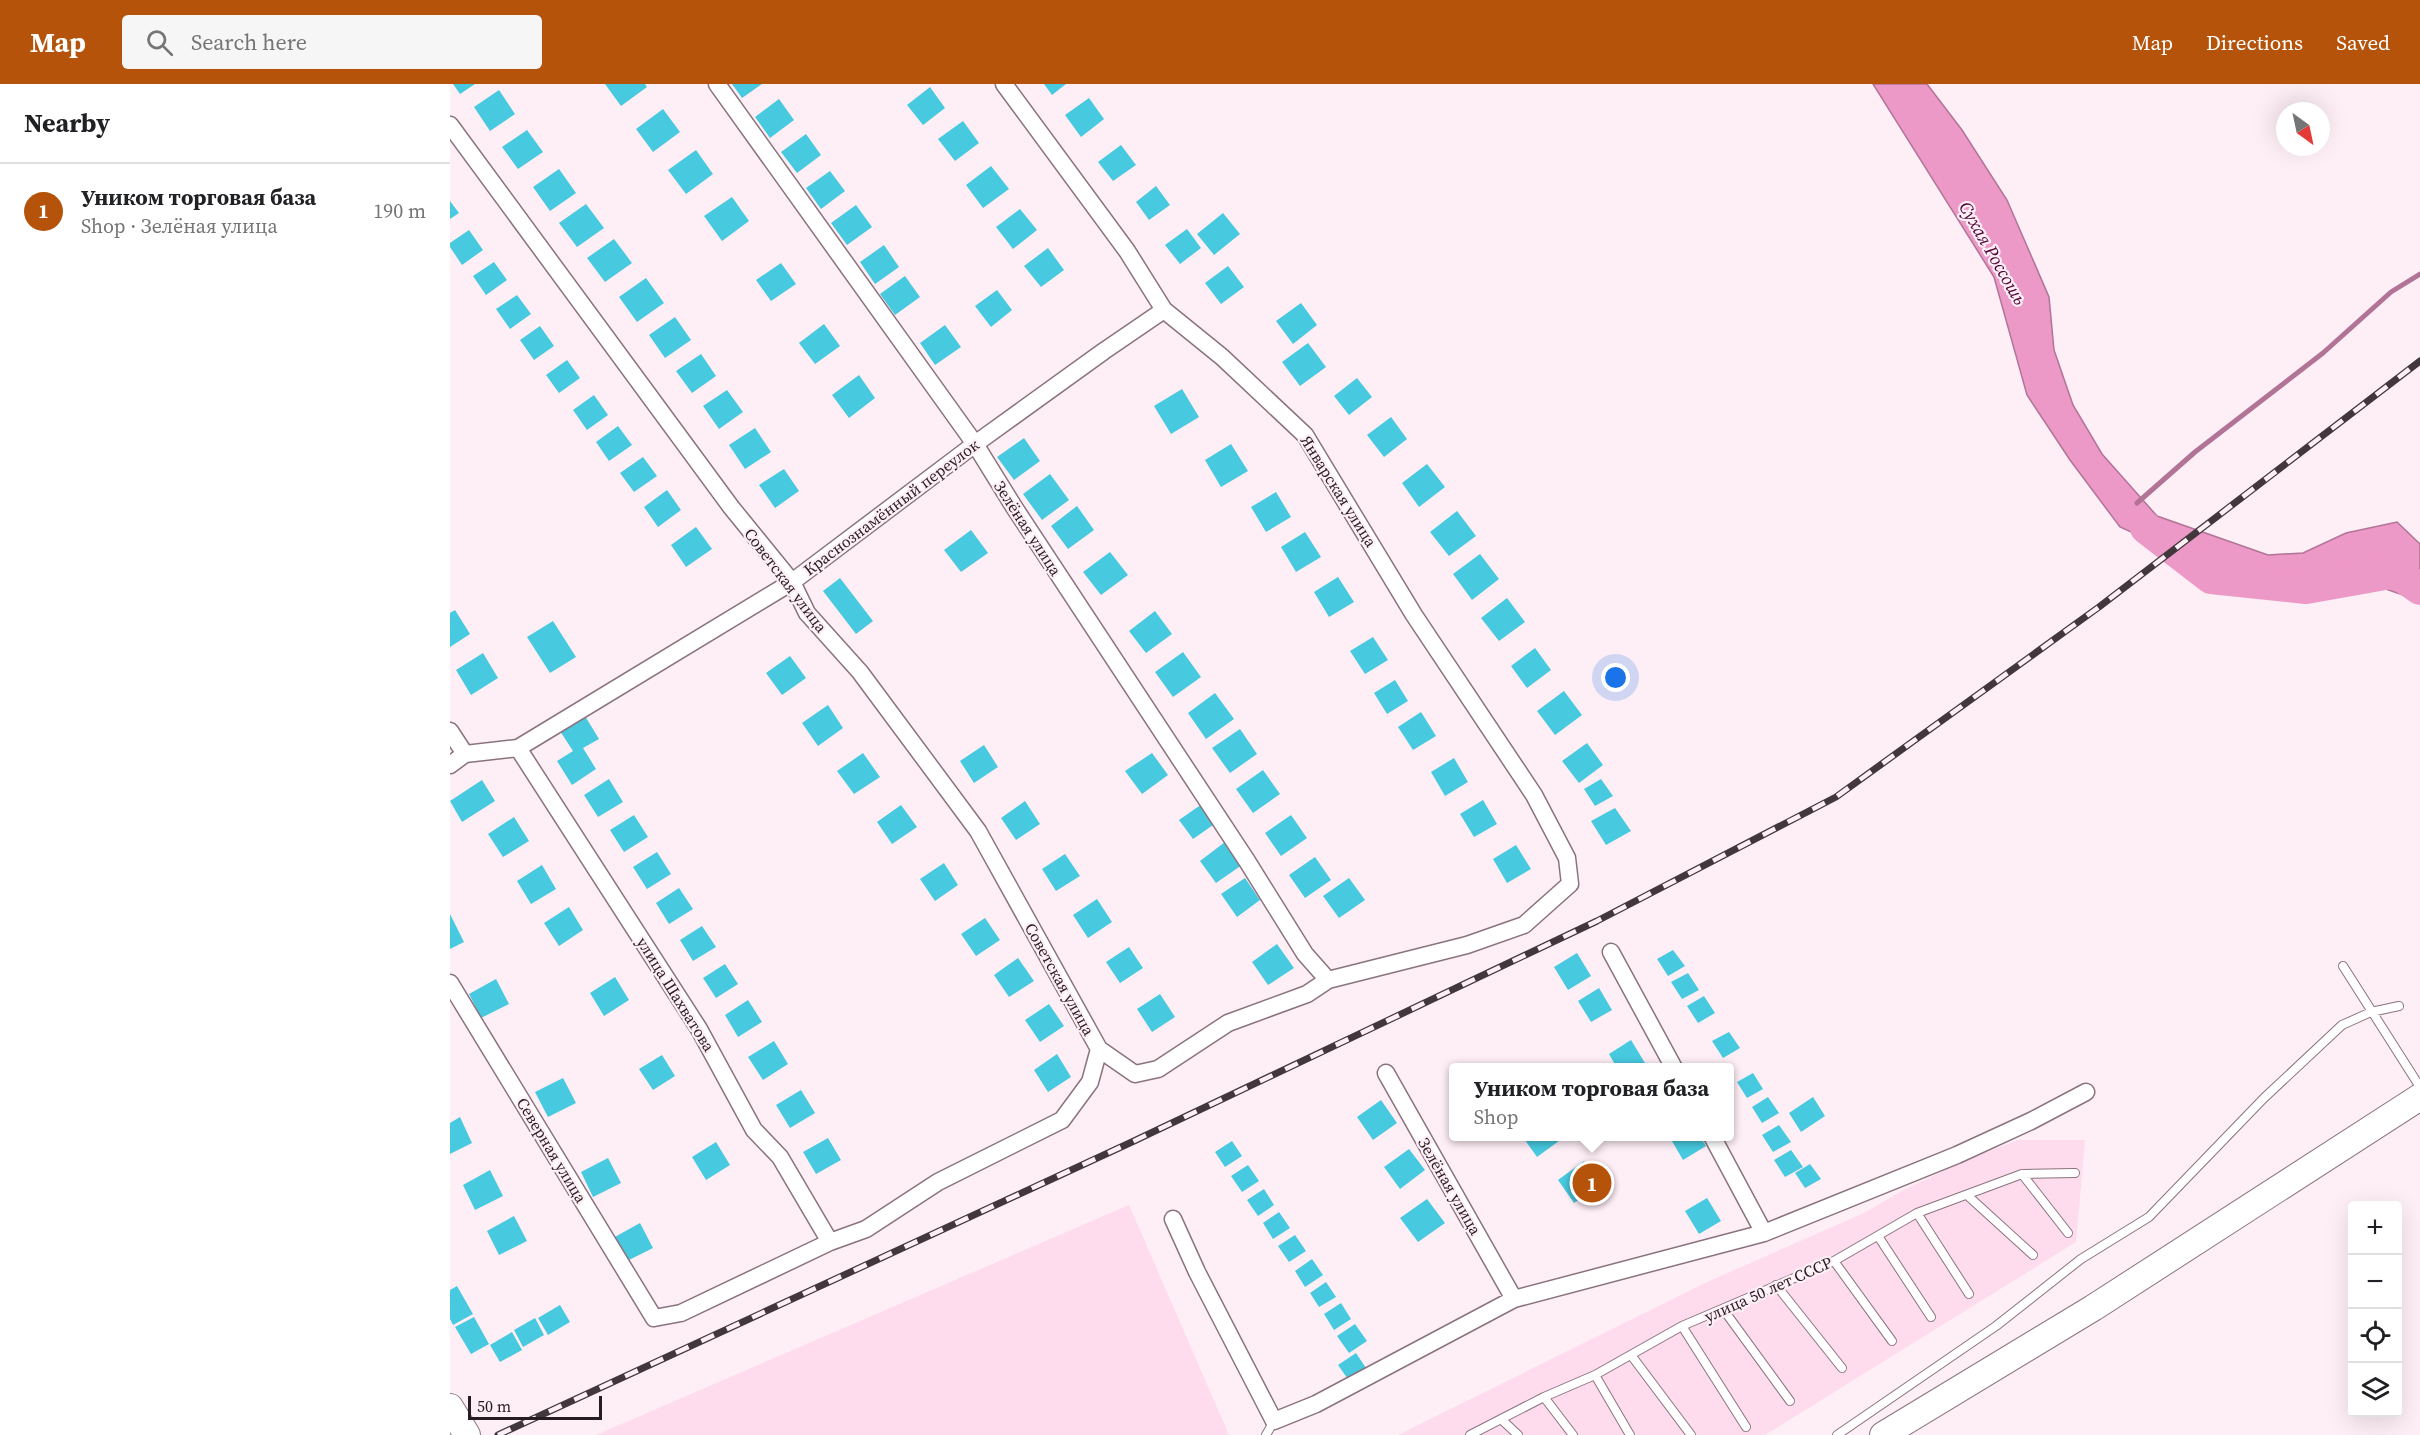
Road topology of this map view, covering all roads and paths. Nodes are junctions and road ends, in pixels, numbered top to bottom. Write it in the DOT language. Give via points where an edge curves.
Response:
graph roads {
  1 [pos="717,84"];
  2 [pos="1004,84"];
  3 [pos="450,125"];
  4 [pos="1164,310"];
  5 [pos="975,444"];
  6 [pos="792,582"];
  7 [pos="450,731"];
  8 [pos="518,748"];
  9 [pos="465,754"];
  10 [pos="450,765"];
  11 [pos="1611,952"];
  12 [pos="2343,966"];
  13 [pos="1328,980"];
  14 [pos="450,983"];
  15 [pos="2399,1006"];
  16 [pos="2371,1012"];
  17 [pos="1099,1049"];
  18 [pos="1671,1063"];
  19 [pos="1386,1073"];
  20 [pos="2420,1087"];
  21 [pos="2086,1092"];
  22 [pos="2420,1097"];
  23 [pos="1714,1141"];
  24 [pos="2074,1173"];
  25 [pos="2022,1174"];
  26 [pos="1967,1195"];
  27 [pos="1917,1213"];
  28 [pos="1173,1219"];
  29 [pos="1764,1233"];
  30 [pos="2068,1233"];
  31 [pos="1878,1236"];
  32 [pos="830,1242"];
  33 [pos="2033,1255"];
  34 [pos="1834,1261"];
  35 [pos="1776,1285"];
  36 [pos="1969,1294"];
  37 [pos="1514,1299"];
  38 [pos="1723,1309"];
  39 [pos="1931,1317"];
  40 [pos="1682,1326"];
  41 [pos="1892,1341"];
  42 [pos="1631,1355"];
  43 [pos="1842,1368"];
  44 [pos="1595,1375"];
  45 [pos="1544,1396"];
  46 [pos="1790,1401"];
  47 [pos="450,1407"];
  48 [pos="1501,1419"];
  49 [pos="1746,1427"];
  50 [pos="1270,1428"];
  51 [pos="467,1435"];
  52 [pos="1470,1435"];
  53 [pos="1518,1435"];
  54 [pos="1573,1435"];
  55 [pos="1630,1435"];
  56 [pos="1691,1435"];
  57 [pos="1837,1435"];
  58 [pos="1883,1435"];
  1 -- 5 [label="street, Зелёная улица"];
  2 -- 4 [label="street, Январская улица" via="1127,251"];
  3 -- 6 [label="street, Советская улица" via="731,507"];
  4 -- 5 [label="street, Краснознамённый переулок"];
  4 -- 13 [label="street, Январская улица" via="1222,357 1305,435 1414,615 1534,795 1567,858 1570,884 1524,925 1467,945"];
  5 -- 6 [label="street, Краснознамённый переулок"];
  5 -- 13 [label="street, Зелёная улица" via="1305,954"];
  6 -- 8 [label="street, Краснознамённый переулок"];
  6 -- 17 [label="street, Советская улица" via="807,613 860,672 978,831"];
  7 -- 9 [label="street"];
  8 -- 9 [label="street, Краснознамённый переулок"];
  8 -- 32 [label="street, улица Шахватова" via="699,1029 754,1130 780,1157"];
  9 -- 10 [label="street, Краснознамённый переулок"];
  11 -- 18 [label="street"];
  12 -- 16 [label="lane"];
  13 -- 17 [label="street" via="1307,994 1228,1023 1158,1069 1135,1074"];
  14 -- 32 [label="street, Северная улица" via="654,1318 681,1313"];
  15 -- 16 [label="lane"];
  16 -- 20 [label="lane"];
  16 -- 57 [label="lane" via="2342,1025 2264,1098 2149,1218 2081,1259 1996,1326"];
  17 -- 32 [label="street" via="1090,1082 1062,1120 938,1182 866,1229"];
  19 -- 37 [label="street, Зелёная улица"];
  21 -- 29 [label="street" via="1957,1155"];
  22 -- 58 [label="main road" via="2093,1308"];
  23 -- 29 [label="street"];
  24 -- 25 [label="lane, улица 50 лет СССР"];
  25 -- 26 [label="lane, улица 50 лет СССР"];
  25 -- 30 [label="lane"];
  26 -- 27 [label="lane, улица 50 лет СССР"];
  26 -- 33 [label="lane"];
  27 -- 31 [label="lane, улица 50 лет СССР"];
  27 -- 36 [label="lane"];
  28 -- 50 [label="street"];
  29 -- 37 [label="street"];
  31 -- 34 [label="lane, улица 50 лет СССР"];
  31 -- 39 [label="lane"];
  34 -- 35 [label="lane, улица 50 лет СССР"];
  34 -- 41 [label="lane"];
  35 -- 38 [label="lane, улица 50 лет СССР"];
  35 -- 43 [label="lane"];
  37 -- 50 [label="street"];
  38 -- 40 [label="lane, улица 50 лет СССР"];
  38 -- 46 [label="lane"];
  40 -- 42 [label="lane, улица 50 лет СССР"];
  40 -- 49 [label="lane"];
  42 -- 44 [label="lane, улица 50 лет СССР"];
  42 -- 56 [label="lane"];
  44 -- 45 [label="lane, улица 50 лет СССР"];
  44 -- 55 [label="lane"];
  45 -- 48 [label="lane, улица 50 лет СССР"];
  45 -- 54 [label="lane"];
  47 -- 51 [label="main road"];
  48 -- 52 [label="lane, улица 50 лет СССР"];
  48 -- 53 [label="lane"];
}
